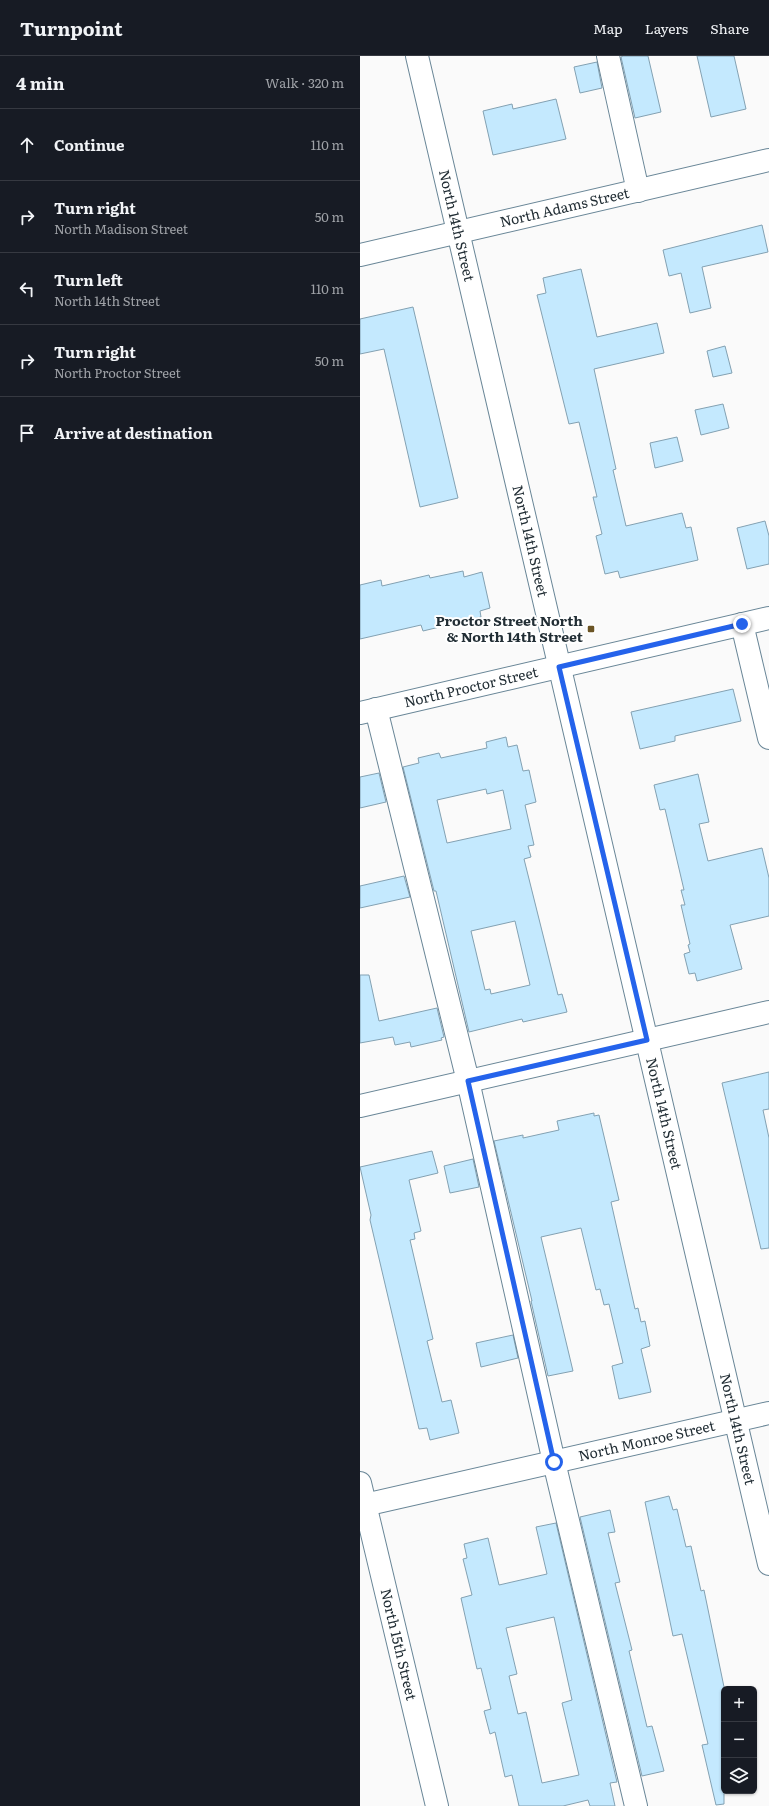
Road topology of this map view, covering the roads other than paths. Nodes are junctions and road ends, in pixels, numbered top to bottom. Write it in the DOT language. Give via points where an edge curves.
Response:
graph roads {
  1 [pos="417,56"];
  2 [pos="608,56"];
  3 [pos="769,160"];
  4 [pos="638,191"];
  5 [pos="459,232"];
  6 [pos="360,255"];
  7 [pos="769,618"];
  8 [pos="742,624"];
  9 [pos="559,667"];
  10 [pos="368,711"];
  11 [pos="769,738"];
  12 [pos="769,1012"];
  13 [pos="647,1040"];
  14 [pos="468,1081"];
  15 [pos="360,1106"];
  16 [pos="769,1413"];
  17 [pos="736,1420"];
  18 [pos="554,1462"];
  19 [pos="360,1483"];
  20 [pos="363,1506"];
  21 [pos="769,1564"];
  22 [pos="437,1806"];
  23 [pos="636,1806"];
  1 -- 5 [label="street, North 14th Street"];
  2 -- 4 [label="street"];
  3 -- 4 [label="street, North Adams Street"];
  4 -- 5 [label="street, North Adams Street"];
  5 -- 6 [label="street, North Adams Street"];
  5 -- 9 [label="street, North 14th Street"];
  7 -- 8 [label="street, North Proctor Street"];
  8 -- 9 [label="street, North Proctor Street"];
  8 -- 11 [label="street"];
  9 -- 10 [label="street, North Proctor Street"];
  9 -- 13 [label="street, North 14th Street"];
  10 -- 14 [label="street"];
  12 -- 13 [label="street"];
  13 -- 14 [label="street"];
  13 -- 17 [label="street, North 14th Street"];
  14 -- 15 [label="street"];
  14 -- 18 [label="street"];
  16 -- 17 [label="street, North Monroe Street"];
  17 -- 18 [label="street, North Monroe Street"];
  17 -- 21 [label="street, North 14th Street"];
  18 -- 20 [label="street, North Monroe Street"];
  18 -- 23 [label="street"];
  19 -- 20 [label="street, North 15th Street"];
  20 -- 22 [label="street, North 15th Street"];
}
